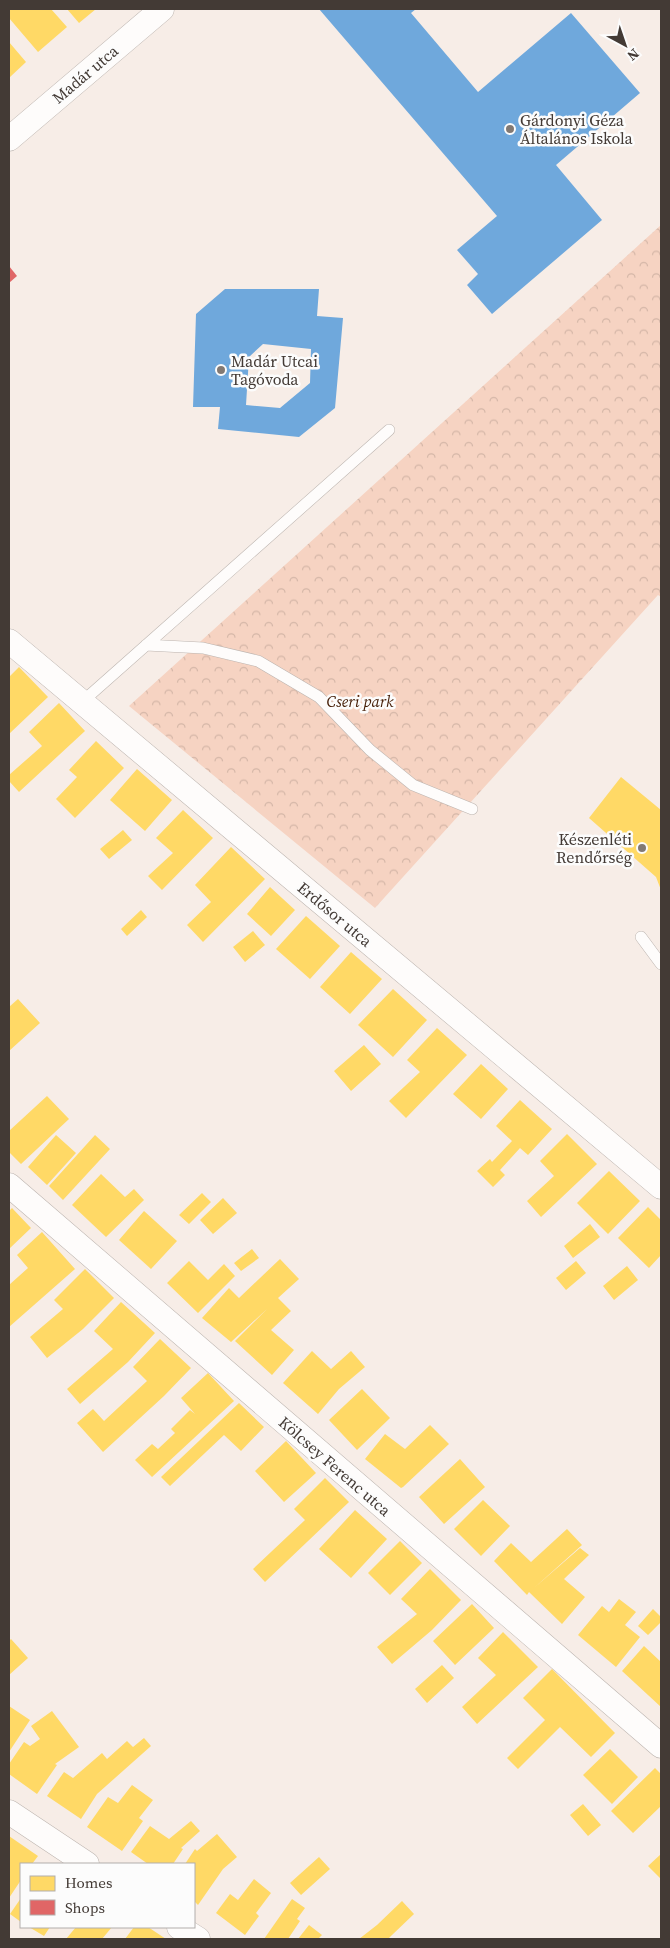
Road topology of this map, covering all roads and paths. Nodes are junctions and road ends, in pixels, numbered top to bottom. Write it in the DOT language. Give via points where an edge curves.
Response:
graph roads {
  1 [pos="162,9"];
  2 [pos="9,139"];
  3 [pos="389,430"];
  4 [pos="9,641"];
  5 [pos="146,645"];
  6 [pos="82,702"];
  7 [pos="472,809"];
  8 [pos="641,937"];
  9 [pos="661,964"];
  10 [pos="9,1186"];
  11 [pos="661,1187"];
  12 [pos="661,1746"];
  13 [pos="9,1812"];
  14 [pos="86,1863"];
  15 [pos="181,1928"];
  16 [pos="198,1939"];
  1 -- 2 [label="street, Madár utca"];
  3 -- 5 [label="lane"];
  4 -- 6 [label="street, Erdősor utca"];
  5 -- 6 [label="lane"];
  5 -- 7 [label="lane" via="203,648 258,662 318,697 370,750 412,785"];
  6 -- 11 [label="street, Erdősor utca"];
  8 -- 9 [label="lane"];
  10 -- 12 [label="street, Kölcsey Ferenc utca"];
  13 -- 14 [label="street"];
  15 -- 16 [label="street"];
}
